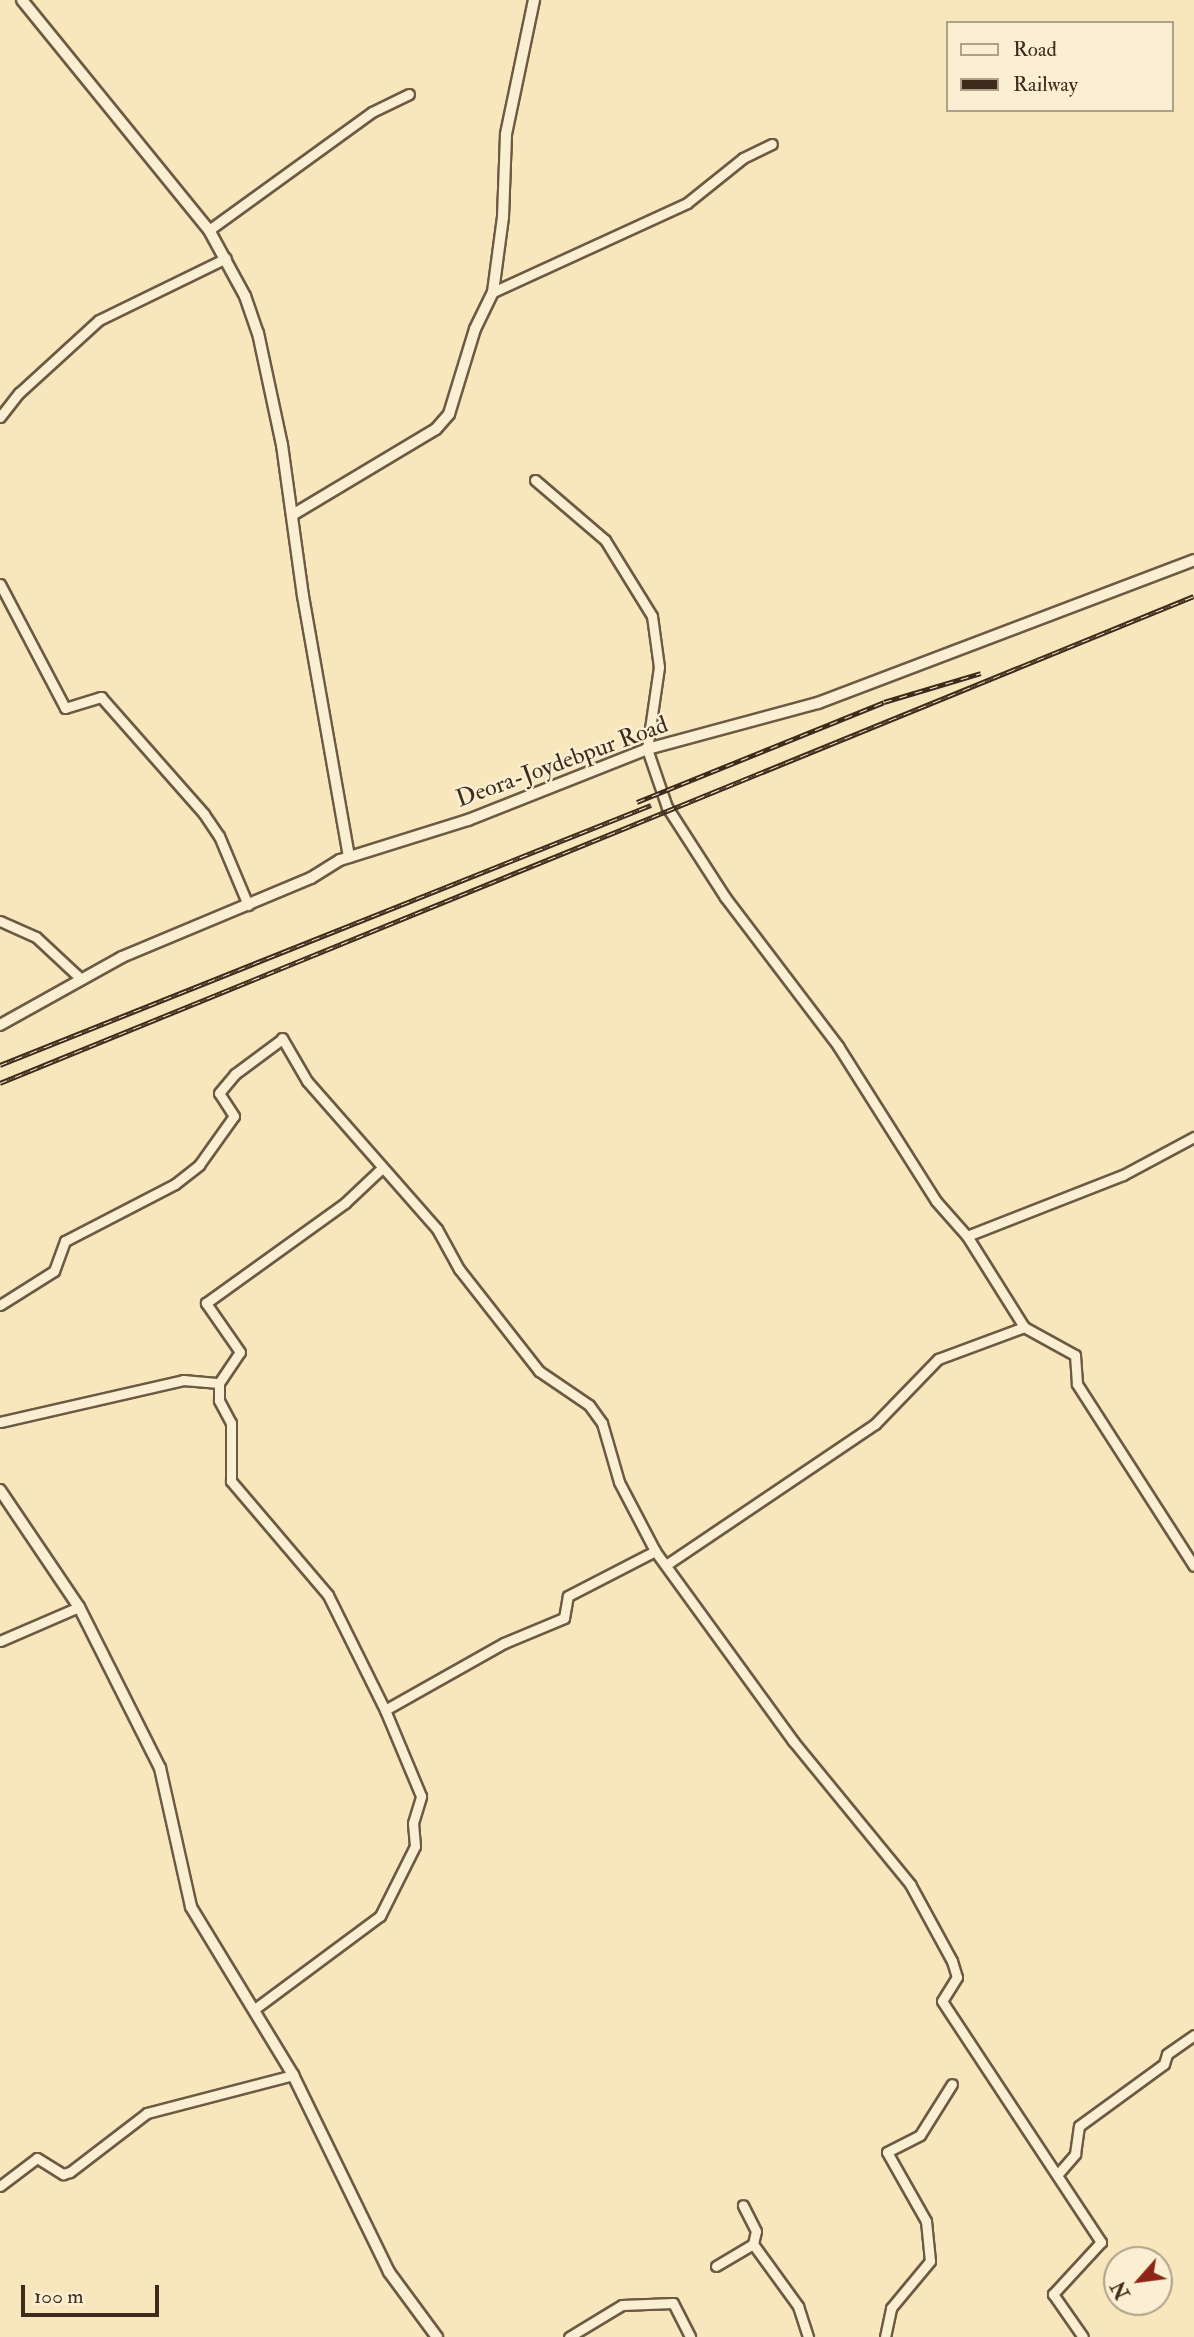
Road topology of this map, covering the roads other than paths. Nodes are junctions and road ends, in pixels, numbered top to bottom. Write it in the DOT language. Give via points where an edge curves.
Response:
graph roads {
  1 [pos="22,0"];
  2 [pos="534,0"];
  3 [pos="409,94"];
  4 [pos="772,144"];
  5 [pos="209,230"];
  6 [pos="226,258"];
  7 [pos="493,292"];
  8 [pos="0,417"];
  9 [pos="535,480"];
  10 [pos="294,514"];
  11 [pos="1194,560"];
  12 [pos="0,584"];
  13 [pos="647,749"];
  14 [pos="349,857"];
  15 [pos="248,905"];
  16 [pos="0,922"];
  17 [pos="81,979"];
  18 [pos="0,1025"];
  19 [pos="1194,1138"];
  20 [pos="382,1168"];
  21 [pos="967,1236"];
  22 [pos="0,1306"];
  23 [pos="1024,1327"];
  24 [pos="219,1383"];
  25 [pos="0,1422"];
  26 [pos="0,1490"];
  27 [pos="655,1551"];
  28 [pos="666,1565"];
  29 [pos="1194,1566"];
  30 [pos="79,1607"];
  31 [pos="0,1641"];
  32 [pos="385,1710"];
  33 [pos="256,2008"];
  34 [pos="1194,2035"];
  35 [pos="293,2075"];
  36 [pos="952,2084"];
  37 [pos="1057,2175"];
  38 [pos="0,2186"];
  39 [pos="743,2205"];
  40 [pos="753,2244"];
  41 [pos="716,2266"];
  42 [pos="437,2337"];
  43 [pos="569,2337"];
  44 [pos="690,2337"];
  45 [pos="808,2337"];
  46 [pos="885,2337"];
  47 [pos="1083,2337"];
  1 -- 5 [label="street"];
  2 -- 7 [label="street" via="506,134 503,217"];
  3 -- 5 [label="street" via="372,112"];
  4 -- 7 [label="street" via="743,158 687,203"];
  5 -- 6 [label="street"];
  6 -- 8 [label="street" via="99,320 19,393"];
  6 -- 10 [label="street" via="258,333"];
  7 -- 10 [label="street" via="475,329 455,398 442,425"];
  9 -- 13 [label="street" via="605,540 652,616 659,667"];
  10 -- 14 [label="street" via="303,596"];
  11 -- 13 [label="street, Deora-Joydebpur Road" via="818,703"];
  12 -- 15 [label="street" via="65,708 101,696 204,814"];
  13 -- 14 [label="street, Deora-Joydebpur Road" via="468,820"];
  13 -- 21 [label="street" via="667,807 725,897 838,1046 936,1201"];
  14 -- 15 [label="street, Deora-Joydebpur Road"];
  15 -- 17 [label="street, Deora-Joydebpur Road" via="122,957"];
  16 -- 17 [label="street" via="36,937"];
  17 -- 18 [label="street, Deora-Joydebpur Road"];
  19 -- 21 [label="street" via="1123,1175"];
  20 -- 22 [label="street" via="307,1081 282,1038 235,1074 219,1093 234,1116 199,1165 175,1184 65,1241 54,1271"];
  20 -- 24 [label="street" via="345,1203 208,1299 206,1307 240,1352"];
  20 -- 27 [label="street" via="437,1229 459,1269 539,1371 589,1405 603,1423 619,1482"];
  21 -- 23 [label="street"];
  23 -- 28 [label="street" via="938,1359 875,1424"];
  23 -- 29 [label="street" via="1075,1355 1077,1384"];
  24 -- 25 [label="street" via="183,1380"];
  24 -- 32 [label="street" via="219,1400 232,1423 231,1481 328,1595"];
  26 -- 30 [label="street"];
  27 -- 28 [label="street"];
  27 -- 32 [label="street" via="568,1597 564,1618 504,1643 490,1655"];
  28 -- 37 [label="street" via="793,1741 910,1884 957,1978 942,2001"];
  30 -- 31 [label="street"];
  30 -- 33 [label="street" via="160,1768 191,1907"];
  32 -- 33 [label="street" via="421,1796 413,1823 415,1846 378,1918"];
  33 -- 35 [label="street"];
  34 -- 37 [label="street" via="1167,2054 1164,2064 1079,2126 1075,2154"];
  35 -- 38 [label="street" via="147,2113 67,2174 37,2158"];
  35 -- 42 [label="street" via="389,2272"];
  36 -- 46 [label="street" via="920,2135 887,2152 926,2221 930,2261 891,2308"];
  37 -- 47 [label="street" via="1101,2242 1053,2294"];
  39 -- 40 [label="street" via="756,2231"];
  40 -- 41 [label="street"];
  40 -- 45 [label="street" via="798,2306"];
  43 -- 44 [label="street" via="622,2305 673,2303"];
}
